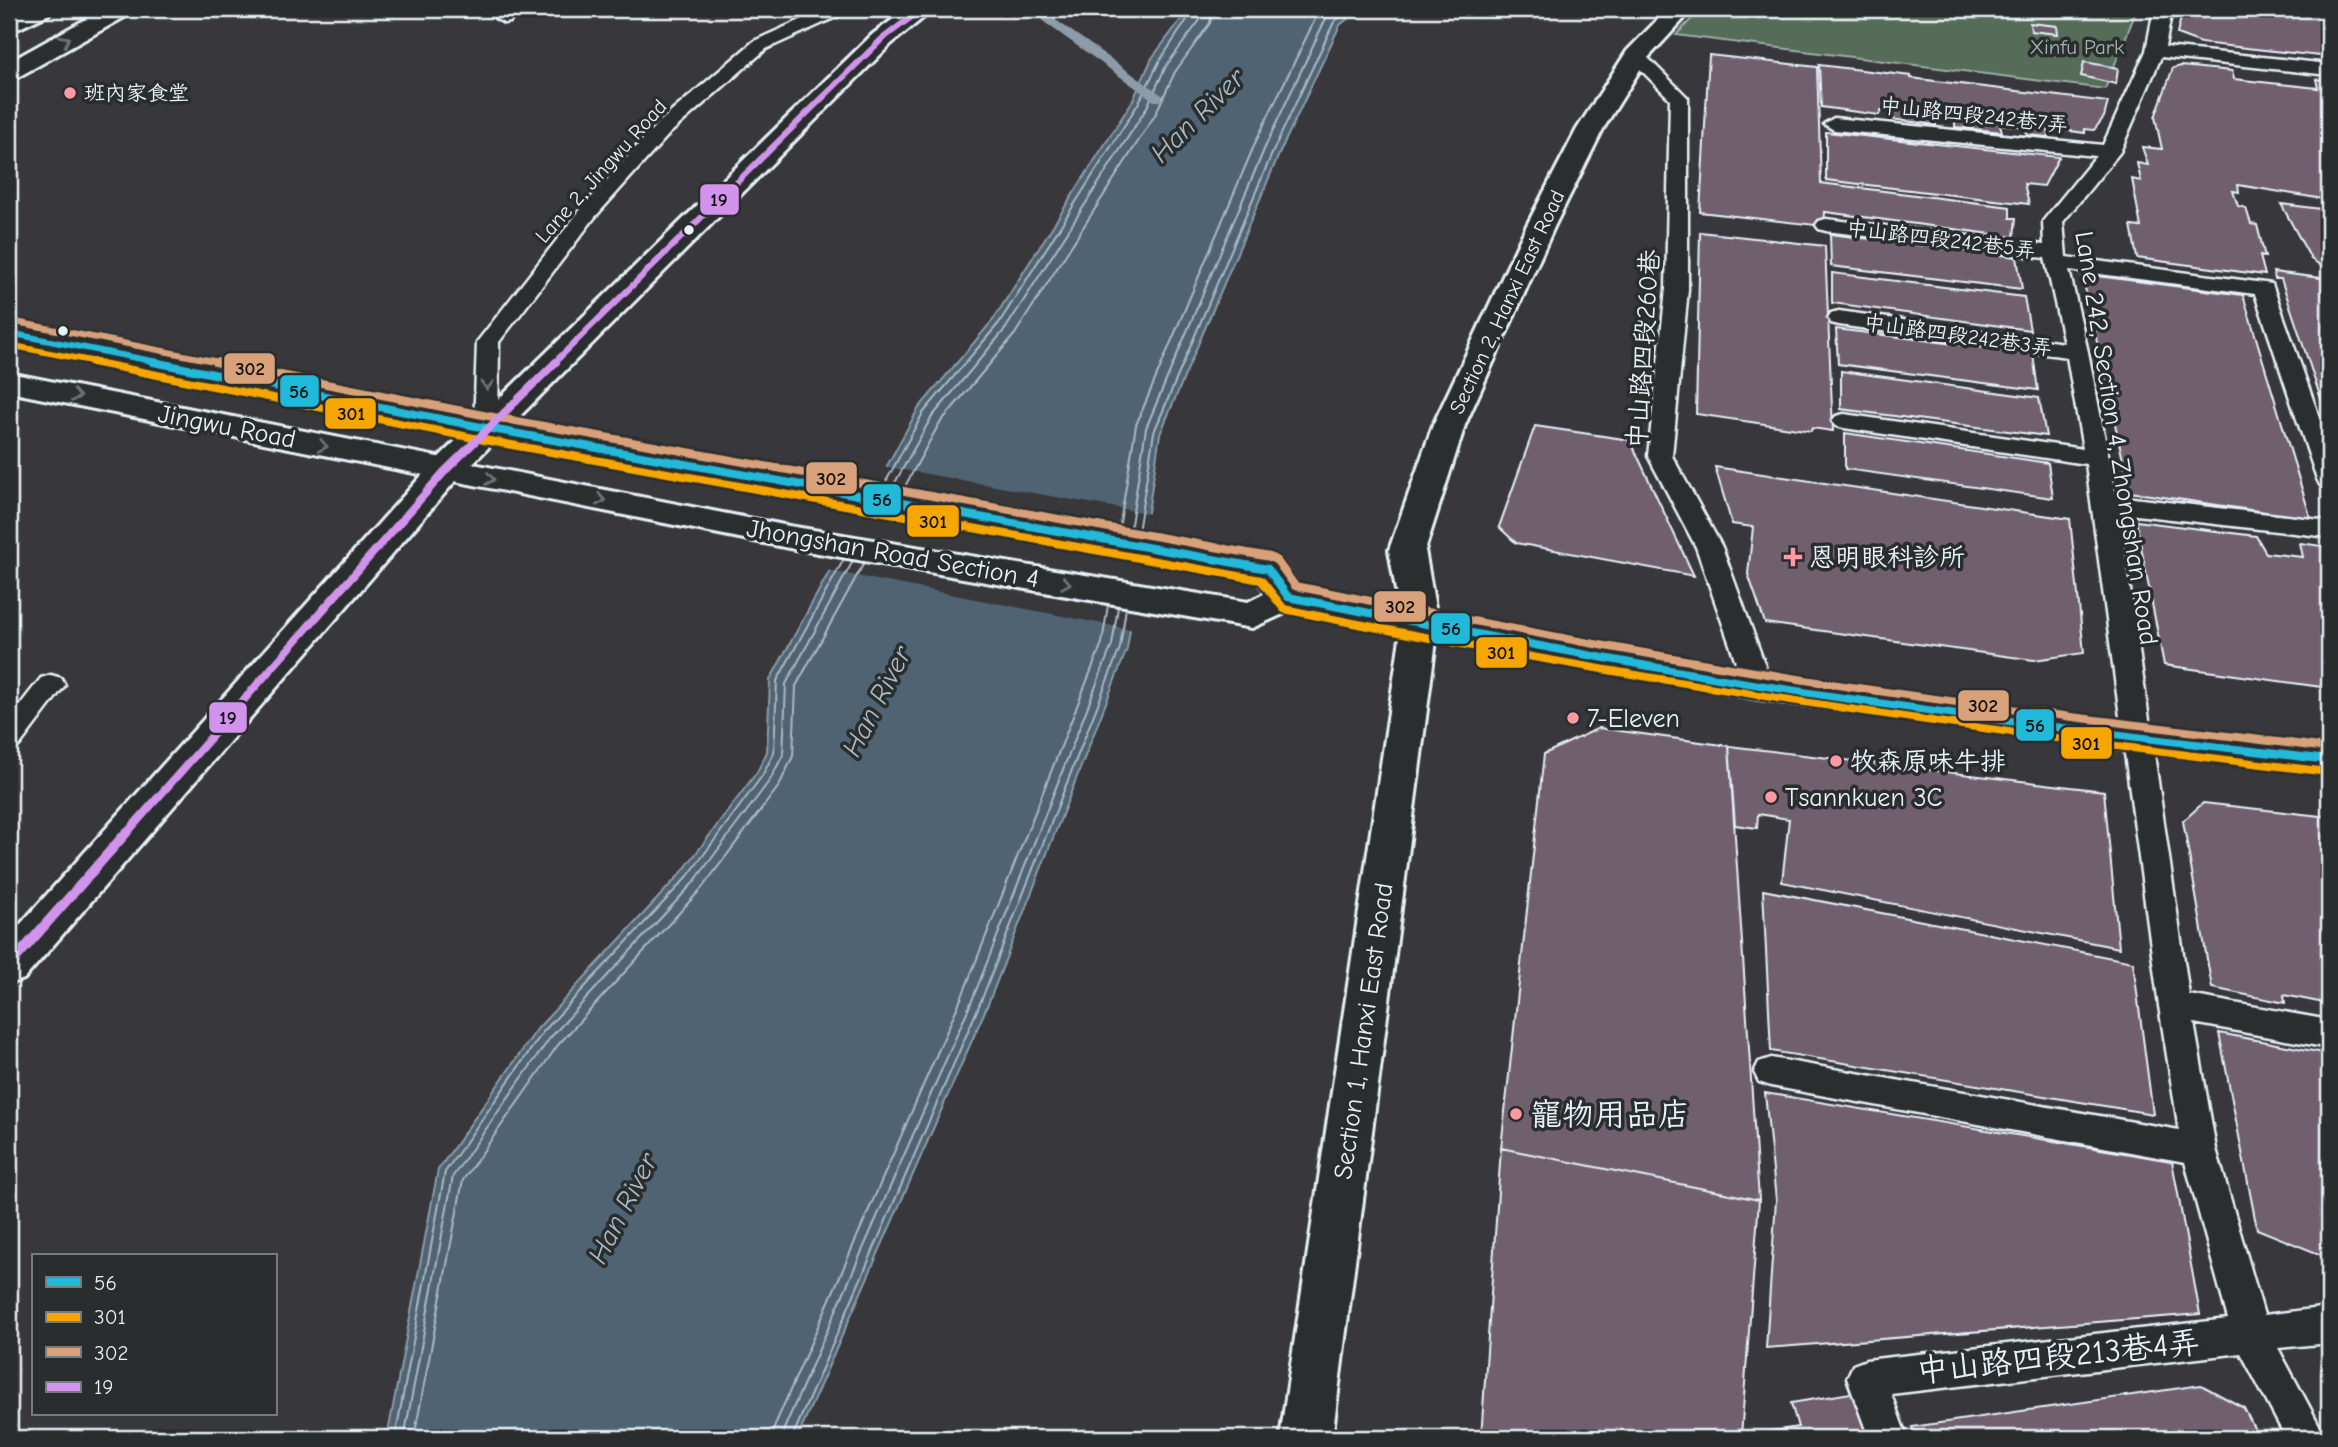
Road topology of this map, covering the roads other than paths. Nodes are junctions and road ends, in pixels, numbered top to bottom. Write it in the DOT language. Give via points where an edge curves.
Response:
graph roads {
  1 [pos="40,9"];
  2 [pos="121,9"];
  3 [pos="839,9"];
  4 [pos="922,9"];
  5 [pos="1681,9"];
  6 [pos="2163,9"];
  7 [pos="9,26"];
  8 [pos="2155,51"];
  9 [pos="1636,56"];
  10 [pos="2329,69"];
  11 [pos="9,72"];
  12 [pos="1833,124"];
  13 [pos="2110,152"];
  14 [pos="1826,225"];
  15 [pos="2056,257"];
  16 [pos="1839,318"];
  17 [pos="9,333"];
  18 [pos="2077,352"];
  19 [pos="9,382"];
  20 [pos="1844,421"];
  21 [pos="486,428"];
  22 [pos="572,443"];
  23 [pos="2095,458"];
  24 [pos="445,471"];
  25 [pos="2329,479"];
  26 [pos="534,487"];
  27 [pos="2105,503"];
  28 [pos="2329,529"];
  29 [pos="1278,583"];
  30 [pos="1420,625"];
  31 [pos="51,685"];
  32 [pos="1758,685"];
  33 [pos="2136,738"];
  34 [pos="9,739"];
  35 [pos="2329,760"];
  36 [pos="9,965"];
  37 [pos="2175,1006"];
  38 [pos="2329,1034"];
  39 [pos="1771,1072"];
  40 [pos="2199,1149"];
  41 [pos="2329,1325"];
  42 [pos="2251,1335"];
  43 [pos="1306,1438"];
  44 [pos="1888,1438"];
  45 [pos="2306,1438"];
  1 -- 7 [label="street"];
  11 -- 2 [label="street, one-way"];
  3 -- 21 [label="lane, Lane 2, Jingwu Road, one-way" via="760,45 663,129 588,213 488,342"];
  4 -- 21 [label="street" via="882,39"];
  5 -- 9 [label="street, Section 2, Hanxi East Road"];
  6 -- 8 [label="lane, Lane 242, Section 4, Zhongshan Road"];
  8 -- 10 [label="lane"];
  8 -- 13 [label="lane, Lane 242, Section 4, Zhongshan Road"];
  9 -- 30 [label="street, Section 2, Hanxi East Road" via="1590,129 1540,227 1449,425 1407,550"];
  9 -- 32 [label="lane, 中山路四段260巷" via="1679,98 1677,289 1660,456 1709,547"];
  12 -- 13 [label="lane, 中山路四段242巷7弄"];
  13 -- 15 [label="lane, Lane 242, Section 4, Zhongshan Road" via="2053,221"];
  14 -- 15 [label="lane, 中山路四段242巷5弄"];
  15 -- 18 [label="lane, Lane 242, Section 4, Zhongshan Road"];
  15 -- 25 [label="lane, 中山路四段242巷5弄" via="2264,289"];
  16 -- 18 [label="lane, 中山路四段242巷3弄"];
  17 -- 21 [label="street, Jingwu Road"];
  18 -- 23 [label="lane, Lane 242, Section 4, Zhongshan Road"];
  19 -- 24 [label="street, Jingwu Road, one-way"];
  20 -- 23 [label="lane"];
  21 -- 22 [label="street, Jingwu Road"];
  21 -- 24 [label="street"];
  22 -- 29 [label="street, Jhongshan Road Section 4"];
  23 -- 27 [label="lane, Lane 242, Section 4, Zhongshan Road"];
  24 -- 26 [label="street, Jingwu Road, one-way"];
  24 -- 36 [label="street"];
  26 -- 29 [label="street, Jhongshan Road Section 4, one-way" via="789,537 1252,615"];
  27 -- 28 [label="lane"];
  27 -- 33 [label="lane, Lane 242, Section 4, Zhongshan Road"];
  29 -- 30 [label="street, Jhongshan Road Section 4"];
  30 -- 32 [label="street, Jhongshan Road Section 4"];
  30 -- 43 [label="street, Section 1, Hanxi East Road"];
  31 -- 34 [label="lane"];
  32 -- 33 [label="street, Jhongshan Road Section 4"];
  33 -- 35 [label="street, Jhongshan Road Section 4"];
  33 -- 37 [label="lane, Lane 242, Section 4, Zhongshan Road"];
  37 -- 38 [label="lane"];
  37 -- 40 [label="lane, Lane 242, Section 4, Zhongshan Road"];
  39 -- 40 [label="lane"];
  40 -- 42 [label="lane, Lane 242, Section 4, Zhongshan Road"];
  41 -- 42 [label="lane, 中山路四段213巷4弄"];
  42 -- 44 [label="lane, 中山路四段213巷4弄" via="1866,1378"];
  42 -- 45 [label="lane, Lane 242, Section 4, Zhongshan Road"];
}
